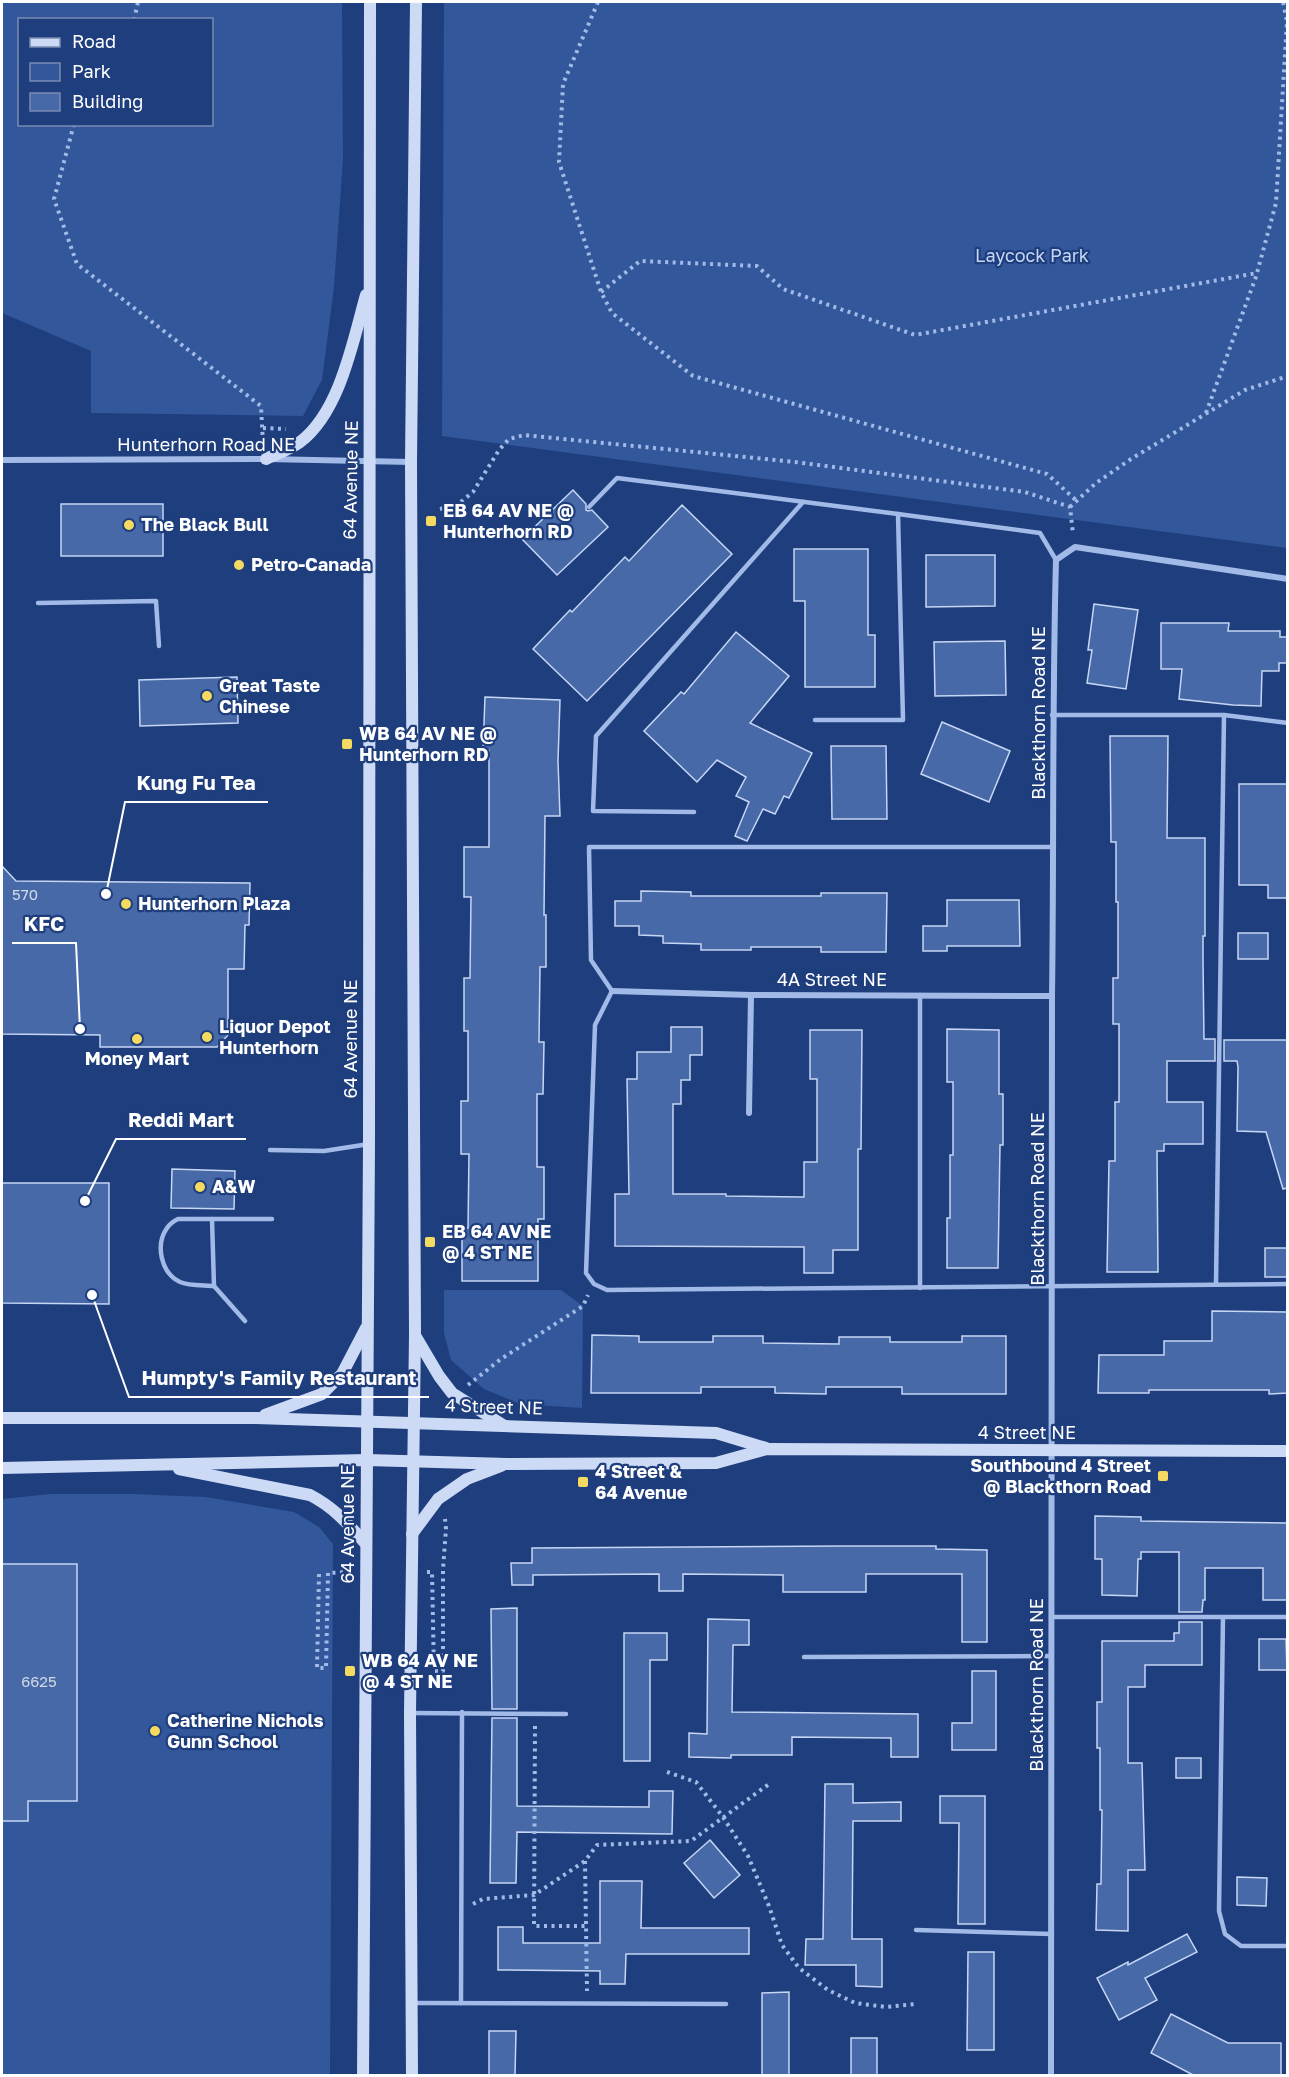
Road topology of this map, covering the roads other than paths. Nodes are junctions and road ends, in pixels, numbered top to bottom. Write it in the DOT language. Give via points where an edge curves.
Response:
graph roads {
  1 [pos="370,2"];
  2 [pos="416,2"];
  3 [pos="370,279"];
  4 [pos="265,459"];
  5 [pos="2,460"];
  6 [pos="370,461"];
  7 [pos="411,462"];
  8 [pos="804,502"];
  9 [pos="589,507"];
  10 [pos="898,514"];
  11 [pos="1056,560"];
  12 [pos="1287,579"];
  13 [pos="38,603"];
  14 [pos="159,646"];
  15 [pos="1052,715"];
  16 [pos="1224,715"];
  17 [pos="814,720"];
  18 [pos="1287,723"];
  19 [pos="694,812"];
  20 [pos="1054,846"];
  21 [pos="612,991"];
  22 [pos="751,995"];
  23 [pos="920,995"];
  24 [pos="1052,996"];
  25 [pos="749,1113"];
  26 [pos="369,1144"];
  27 [pos="270,1150"];
  28 [pos="212,1219"];
  29 [pos="272,1219"];
  30 [pos="1216,1283"];
  31 [pos="1287,1284"];
  32 [pos="214,1286"];
  33 [pos="1053,1287"];
  34 [pos="920,1288"];
  35 [pos="245,1321"];
  36 [pos="368,1324"];
  37 [pos="415,1335"];
  38 [pos="2,1418"];
  39 [pos="256,1418"];
  40 [pos="368,1422"];
  41 [pos="413,1422"];
  42 [pos="504,1425"];
  43 [pos="767,1449"];
  44 [pos="1053,1451"];
  45 [pos="1287,1451"];
  46 [pos="367,1460"];
  47 [pos="412,1461"];
  48 [pos="154,1464"];
  49 [pos="507,1464"];
  50 [pos="2,1468"];
  51 [pos="412,1534"];
  52 [pos="366,1544"];
  53 [pos="1052,1617"];
  54 [pos="1223,1617"];
  55 [pos="1287,1617"];
  56 [pos="1051,1656"];
  57 [pos="804,1657"];
  58 [pos="462,1712"];
  59 [pos="411,1713"];
  60 [pos="566,1714"];
  61 [pos="916,1930"];
  62 [pos="1052,1934"];
  63 [pos="1287,1946"];
  64 [pos="412,2002"];
  65 [pos="461,2003"];
  66 [pos="726,2004"];
  67 [pos="363,2076"];
  68 [pos="412,2076"];
  69 [pos="1051,2076"];
  1 -- 3 [label="main road, 64 Avenue NE"];
  2 -- 7 [label="main road"];
  3 -- 4 [label="main road" via="333,401 299,442"];
  3 -- 6 [label="main road, 64 Avenue NE"];
  4 -- 5 [label="street, Hunterhorn Road NE"];
  4 -- 6 [label="street, Hunterhorn Road NE"];
  6 -- 7 [label="street, Hunterhorn Road NE"];
  6 -- 26 [label="main road, 64 Avenue NE"];
  7 -- 37 [label="main road"];
  8 -- 9 [label="lane" via="617,478"];
  8 -- 10 [label="lane"];
  8 -- 19 [label="lane" via="596,736 593,811"];
  10 -- 11 [label="lane" via="1040,533"];
  10 -- 17 [label="lane" via="903,720"];
  11 -- 12 [label="street" via="1075,547"];
  11 -- 15 [label="street, Blackthorn Road NE"];
  13 -- 14 [label="lane" via="156,601"];
  15 -- 16 [label="lane"];
  15 -- 20 [label="street, Blackthorn Road NE"];
  16 -- 18 [label="lane"];
  16 -- 30 [label="lane"];
  20 -- 21 [label="lane" via="589,846 591,960"];
  20 -- 24 [label="street, Blackthorn Road NE"];
  21 -- 22 [label="street, 4A Street NE"];
  21 -- 34 [label="lane" via="595,1025 586,1273 594,1284 607,1290"];
  22 -- 23 [label="street, 4A Street NE"];
  22 -- 25 [label="street"];
  23 -- 24 [label="street, 4A Street NE"];
  23 -- 34 [label="lane"];
  24 -- 33 [label="street, Blackthorn Road NE"];
  26 -- 27 [label="lane" via="324,1151"];
  26 -- 36 [label="main road, 64 Avenue NE"];
  28 -- 29 [label="lane"];
  28 -- 32 [label="lane"];
  28 -- 32 [label="lane" via="178,1219 167,1227 161,1245 163,1267 171,1276 182,1283"];
  30 -- 31 [label="lane"];
  30 -- 33 [label="lane"];
  32 -- 35 [label="lane"];
  33 -- 34 [label="lane"];
  33 -- 44 [label="street, Blackthorn Road NE"];
  36 -- 39 [label="main road" via="342,1374 322,1394"];
  36 -- 40 [label="main road, 64 Avenue NE"];
  37 -- 41 [label="main road"];
  37 -- 42 [label="main road" via="452,1393"];
  38 -- 39 [label="main road, 4 Street NE"];
  39 -- 40 [label="main road, 4 Street NE"];
  40 -- 41 [label="main road, 4 Street NE"];
  40 -- 46 [label="main road, 64 Avenue NE"];
  41 -- 42 [label="main road, 4 Street NE"];
  41 -- 47 [label="main road"];
  42 -- 43 [label="main road, 4 Street NE" via="716,1433"];
  43 -- 44 [label="main road, 4 Street NE"];
  43 -- 49 [label="main road, 4 Street NE" via="716,1463"];
  44 -- 45 [label="main road, 4 Street NE"];
  44 -- 53 [label="street, Blackthorn Road NE"];
  46 -- 47 [label="main road, 4 Street NE"];
  46 -- 48 [label="main road, 4 Street NE"];
  46 -- 52 [label="main road, 64 Avenue NE"];
  47 -- 49 [label="main road, 4 Street NE"];
  47 -- 51 [label="main road"];
  48 -- 50 [label="main road, 4 Street NE"];
  48 -- 52 [label="main road" via="310,1495 339,1514"];
  49 -- 51 [label="main road" via="466,1479 438,1499"];
  51 -- 59 [label="main road"];
  52 -- 67 [label="main road, 64 Avenue NE"];
  53 -- 54 [label="lane"];
  53 -- 56 [label="street, Blackthorn Road NE"];
  54 -- 55 [label="lane"];
  54 -- 63 [label="lane" via="1219,1911 1225,1934 1241,1946"];
  56 -- 57 [label="lane"];
  56 -- 62 [label="street, Blackthorn Road NE"];
  58 -- 59 [label="lane"];
  58 -- 60 [label="lane"];
  58 -- 65 [label="lane"];
  59 -- 64 [label="main road"];
  61 -- 62 [label="lane"];
  62 -- 69 [label="street, Blackthorn Road NE"];
  64 -- 65 [label="lane"];
  64 -- 68 [label="main road"];
  65 -- 66 [label="lane"];
}
